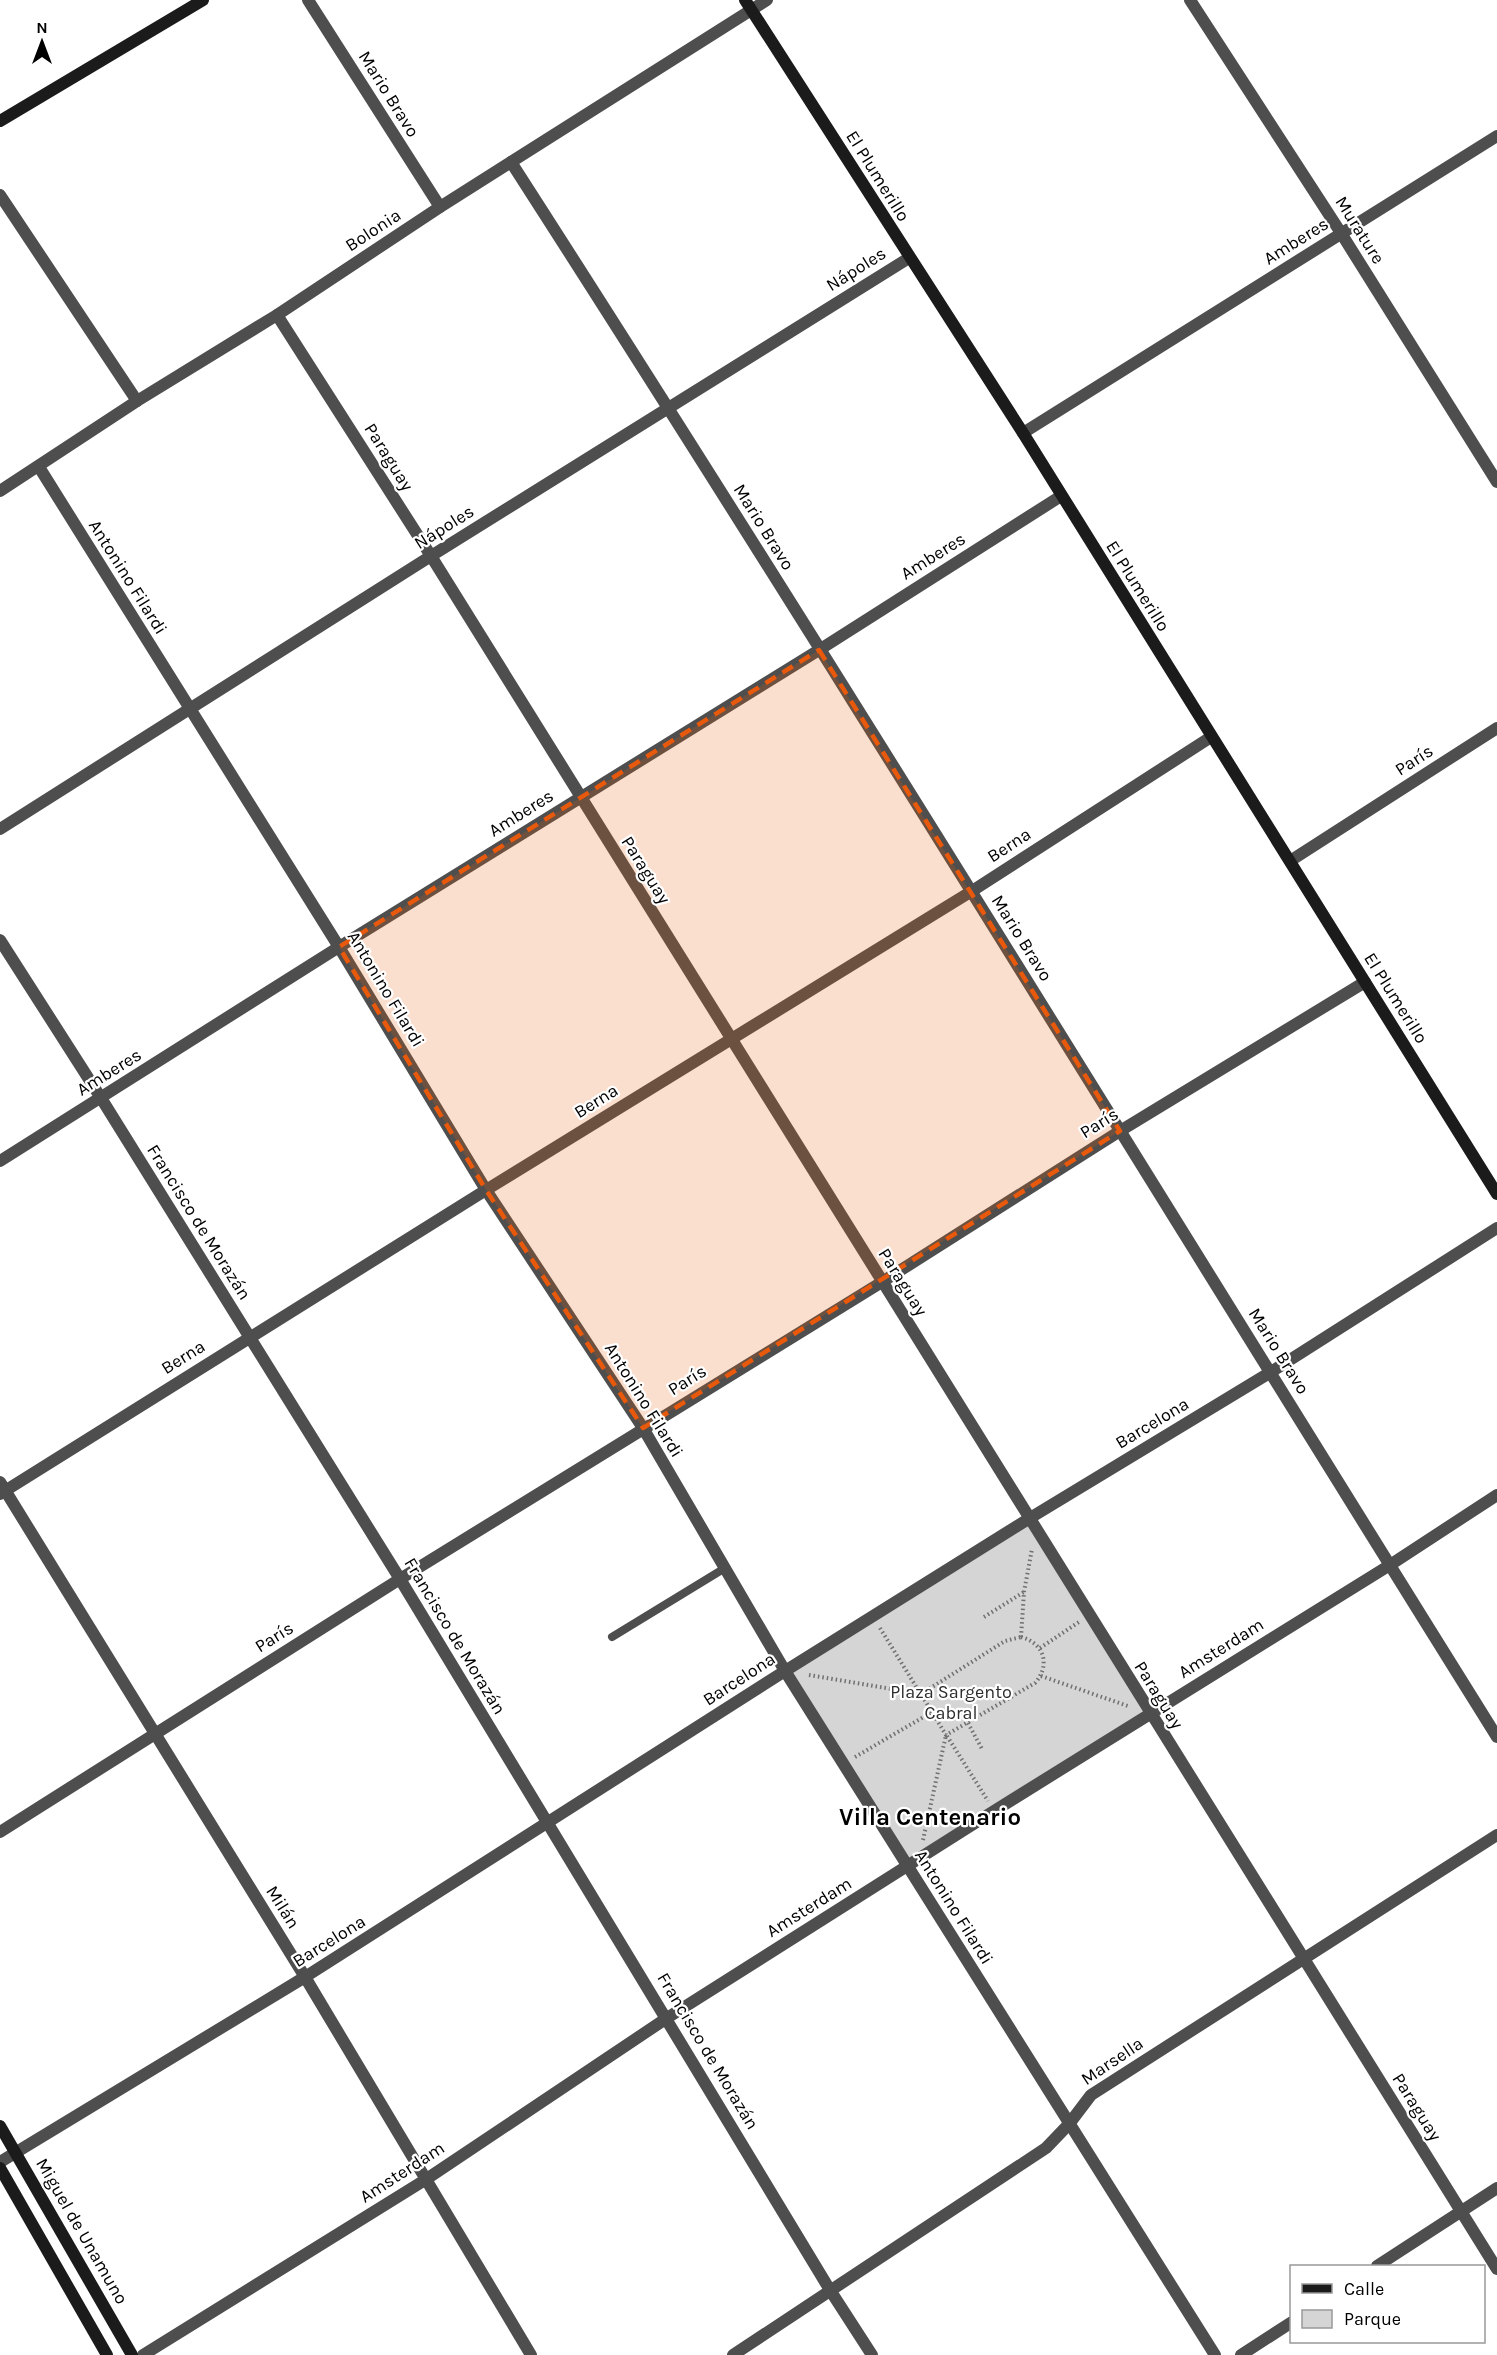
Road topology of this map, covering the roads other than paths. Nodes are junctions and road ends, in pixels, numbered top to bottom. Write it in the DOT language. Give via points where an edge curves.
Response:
graph roads {
  1 [pos="203,0"];
  2 [pos="308,0"];
  3 [pos="767,0"];
  4 [pos="1190,0"];
  5 [pos="748,5"];
  6 [pos="0,121"];
  7 [pos="1497,136"];
  8 [pos="511,162"];
  9 [pos="0,195"];
  10 [pos="440,207"];
  11 [pos="1341,234"];
  12 [pos="909,258"];
  13 [pos="277,315"];
  14 [pos="137,401"];
  15 [pos="669,408"];
  16 [pos="1023,433"];
  17 [pos="39,467"];
  18 [pos="1497,482"];
  19 [pos="0,491"];
  20 [pos="1061,496"];
  21 [pos="431,556"];
  22 [pos="819,650"];
  23 [pos="190,710"];
  24 [pos="1497,728"];
  25 [pos="1211,737"];
  26 [pos="579,798"];
  27 [pos="0,829"];
  28 [pos="1290,861"];
  29 [pos="972,891"];
  30 [pos="0,940"];
  31 [pos="339,947"];
  32 [pos="1365,982"];
  33 [pos="731,1039"];
  34 [pos="101,1098"];
  35 [pos="1120,1131"];
  36 [pos="0,1161"];
  37 [pos="486,1190"];
  38 [pos="1497,1194"];
  39 [pos="1497,1228"];
  40 [pos="882,1282"];
  41 [pos="249,1338"];
  42 [pos="1271,1372"];
  43 [pos="643,1428"];
  44 [pos="2,1489"];
  45 [pos="1497,1495"];
  46 [pos="1033,1522"];
  47 [pos="1390,1565"];
  48 [pos="725,1568"];
  49 [pos="400,1579"];
  50 [pos="612,1637"];
  51 [pos="785,1671"];
  52 [pos="1150,1713"];
  53 [pos="154,1734"];
  54 [pos="1497,1737"];
  55 [pos="547,1823"];
  56 [pos="0,1832"];
  57 [pos="1497,1834"];
  58 [pos="907,1866"];
  59 [pos="1304,1959"];
  60 [pos="305,1977"];
  61 [pos="667,2018"];
  62 [pos="1068,2124"];
  63 [pos="0,2126"];
  64 [pos="16,2153"];
  65 [pos="0,2162"];
  66 [pos="0,2168"];
  67 [pos="424,2180"];
  68 [pos="1497,2188"];
  69 [pos="1461,2212"];
  70 [pos="1379,2265"];
  71 [pos="1497,2269"];
  72 [pos="830,2290"];
  73 [pos="1290,2323"];
  74 [pos="107,2355"];
  75 [pos="132,2355"];
  76 [pos="143,2355"];
  77 [pos="531,2355"];
  78 [pos="733,2355"];
  79 [pos="872,2355"];
  80 [pos="1215,2355"];
  81 [pos="1241,2355"];
  1 -- 6 [label="street"];
  2 -- 10 [label="street, Mario Bravo"];
  3 -- 5 [label="street, Bolonia"];
  4 -- 11 [label="street, Murature"];
  5 -- 8 [label="street, Bolonia"];
  5 -- 12 [label="street, El Plumerillo"];
  7 -- 11 [label="street, Amberes"];
  8 -- 10 [label="street, Bolonia"];
  8 -- 15 [label="street, Mario Bravo"];
  9 -- 14 [label="street"];
  10 -- 13 [label="street, Bolonia"];
  11 -- 16 [label="street, Amberes"];
  11 -- 18 [label="street, Murature"];
  12 -- 15 [label="street, Nápoles"];
  12 -- 16 [label="street, El Plumerillo"];
  13 -- 14 [label="street, Bolonia"];
  13 -- 21 [label="street, Paraguay"];
  14 -- 17 [label="street, Bolonia"];
  15 -- 21 [label="street, Nápoles"];
  15 -- 22 [label="street, Mario Bravo"];
  16 -- 20 [label="street, El Plumerillo"];
  17 -- 19 [label="street, Bolonia"];
  17 -- 23 [label="street, Antonino Filardi"];
  20 -- 22 [label="street, Amberes"];
  20 -- 25 [label="street, El Plumerillo"];
  21 -- 23 [label="street, Nápoles"];
  21 -- 26 [label="street, Paraguay"];
  22 -- 26 [label="street, Amberes"];
  22 -- 29 [label="street, Mario Bravo"];
  23 -- 27 [label="street, Nápoles"];
  23 -- 31 [label="street, Antonino Filardi"];
  24 -- 28 [label="street, París"];
  25 -- 28 [label="street, El Plumerillo"];
  25 -- 29 [label="street, Berna"];
  26 -- 31 [label="street, Amberes"];
  26 -- 33 [label="street, Paraguay"];
  28 -- 32 [label="street, El Plumerillo"];
  29 -- 33 [label="street, Berna"];
  29 -- 35 [label="street, Mario Bravo"];
  30 -- 34 [label="street, Francisco de Morazán"];
  31 -- 34 [label="street, Amberes"];
  31 -- 37 [label="street, Antonino Filardi"];
  32 -- 35 [label="street, París"];
  32 -- 38 [label="street, El Plumerillo"];
  33 -- 37 [label="street, Berna"];
  33 -- 40 [label="street, Paraguay"];
  34 -- 36 [label="street, Amberes"];
  34 -- 41 [label="street, Francisco de Morazán"];
  35 -- 40 [label="street, París"];
  35 -- 42 [label="street, Mario Bravo"];
  37 -- 41 [label="street, Berna"];
  37 -- 43 [label="street, Antonino Filardi"];
  39 -- 42 [label="street, Barcelona"];
  40 -- 43 [label="street, París"];
  40 -- 46 [label="street, Paraguay"];
  41 -- 44 [label="street, Berna"];
  41 -- 49 [label="street, Francisco de Morazán"];
  42 -- 46 [label="street, Barcelona"];
  42 -- 47 [label="street, Mario Bravo"];
  43 -- 48 [label="street, Antonino Filardi"];
  43 -- 49 [label="street, París"];
  44 -- 53 [label="street, Milán"];
  45 -- 47 [label="street, Amsterdam"];
  46 -- 51 [label="street, Barcelona"];
  46 -- 52 [label="street, Paraguay"];
  47 -- 52 [label="street, Amsterdam"];
  47 -- 54 [label="street, Mario Bravo"];
  48 -- 50 [label="lane"];
  48 -- 51 [label="street, Antonino Filardi"];
  49 -- 53 [label="street, París"];
  49 -- 55 [label="street, Francisco de Morazán"];
  51 -- 55 [label="street, Barcelona"];
  51 -- 58 [label="street, Antonino Filardi"];
  52 -- 58 [label="street, Amsterdam"];
  52 -- 59 [label="street, Paraguay"];
  53 -- 56 [label="street, París"];
  53 -- 60 [label="street, Milán"];
  55 -- 60 [label="street, Barcelona"];
  55 -- 61 [label="street, Francisco de Morazán"];
  57 -- 59 [label="street, Marsella"];
  58 -- 61 [label="street, Amsterdam"];
  58 -- 62 [label="street, Antonino Filardi"];
  59 -- 62 [label="street, Marsella" via="1091,2095"];
  59 -- 69 [label="street, Paraguay"];
  60 -- 64 [label="street, Barcelona"];
  60 -- 67 [label="street, Milán"];
  61 -- 67 [label="street, Amsterdam"];
  61 -- 72 [label="street, Francisco de Morazán"];
  62 -- 72 [label="street, Marsella" via="1046,2148"];
  62 -- 80 [label="street, Antonino Filardi"];
  63 -- 64 [label="street, Miguel de Unamuno"];
  64 -- 65 [label="street, Barcelona"];
  64 -- 75 [label="street, Miguel de Unamuno"];
  66 -- 74 [label="street"];
  67 -- 76 [label="street, Amsterdam"];
  67 -- 77 [label="street, Milán"];
  68 -- 69 [label="street"];
  69 -- 70 [label="street"];
  69 -- 71 [label="street, Paraguay"];
  72 -- 78 [label="street, Marsella"];
  72 -- 79 [label="street, Francisco de Morazán"];
  73 -- 81 [label="street"];
}
